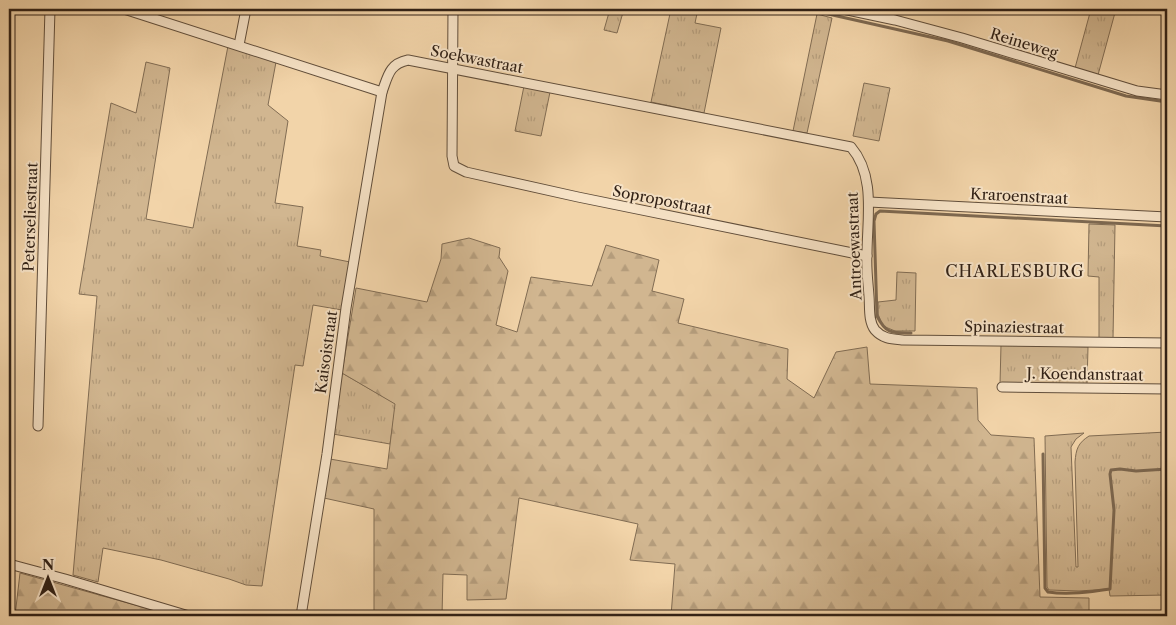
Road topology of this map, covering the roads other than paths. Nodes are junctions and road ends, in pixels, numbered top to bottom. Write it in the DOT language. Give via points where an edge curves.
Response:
graph roads {
  1 [pos="50,9"];
  2 [pos="124,9"];
  3 [pos="246,9"];
  4 [pos="453,9"];
  5 [pos="843,9"];
  6 [pos="239,45"];
  7 [pos="453,68"];
  8 [pos="382,92"];
  9 [pos="1167,95"];
  10 [pos="851,147"];
  11 [pos="869,202"];
  12 [pos="1167,217"];
  13 [pos="867,256"];
  14 [pos="871,319"];
  15 [pos="1167,343"];
  16 [pos="1002,387"];
  17 [pos="1167,389"];
  18 [pos="38,426"];
  19 [pos="9,564"];
  20 [pos="189,616"];
  21 [pos="301,616"];
  1 -- 18 [label="street, Peterseliestraat"];
  2 -- 6 [label="street"];
  3 -- 6 [label="street"];
  4 -- 7 [label="street"];
  5 -- 9 [label="street, Reineweg" via="943,33 1137,91"];
  6 -- 8 [label="street"];
  7 -- 8 [label="street, Soekwastraat" via="408,60 398,62 390,71"];
  7 -- 10 [label="street, Soekwastraat"];
  7 -- 13 [label="street, Sopropostraat" via="452,156 454,166 466,172"];
  8 -- 21 [label="street, Kaisoistraat" via="346,308"];
  10 -- 11 [label="street, Antroewastraat" via="863,165"];
  11 -- 12 [label="street, Kraroenstraat"];
  11 -- 13 [label="street, Antroewastraat"];
  13 -- 14 [label="street, Antroewastraat"];
  14 -- 15 [label="street, Spinaziestraat" via="875,329 884,337 903,340"];
  16 -- 17 [label="street, J. Koendanstraat"];
  19 -- 20 [label="street"];
}
